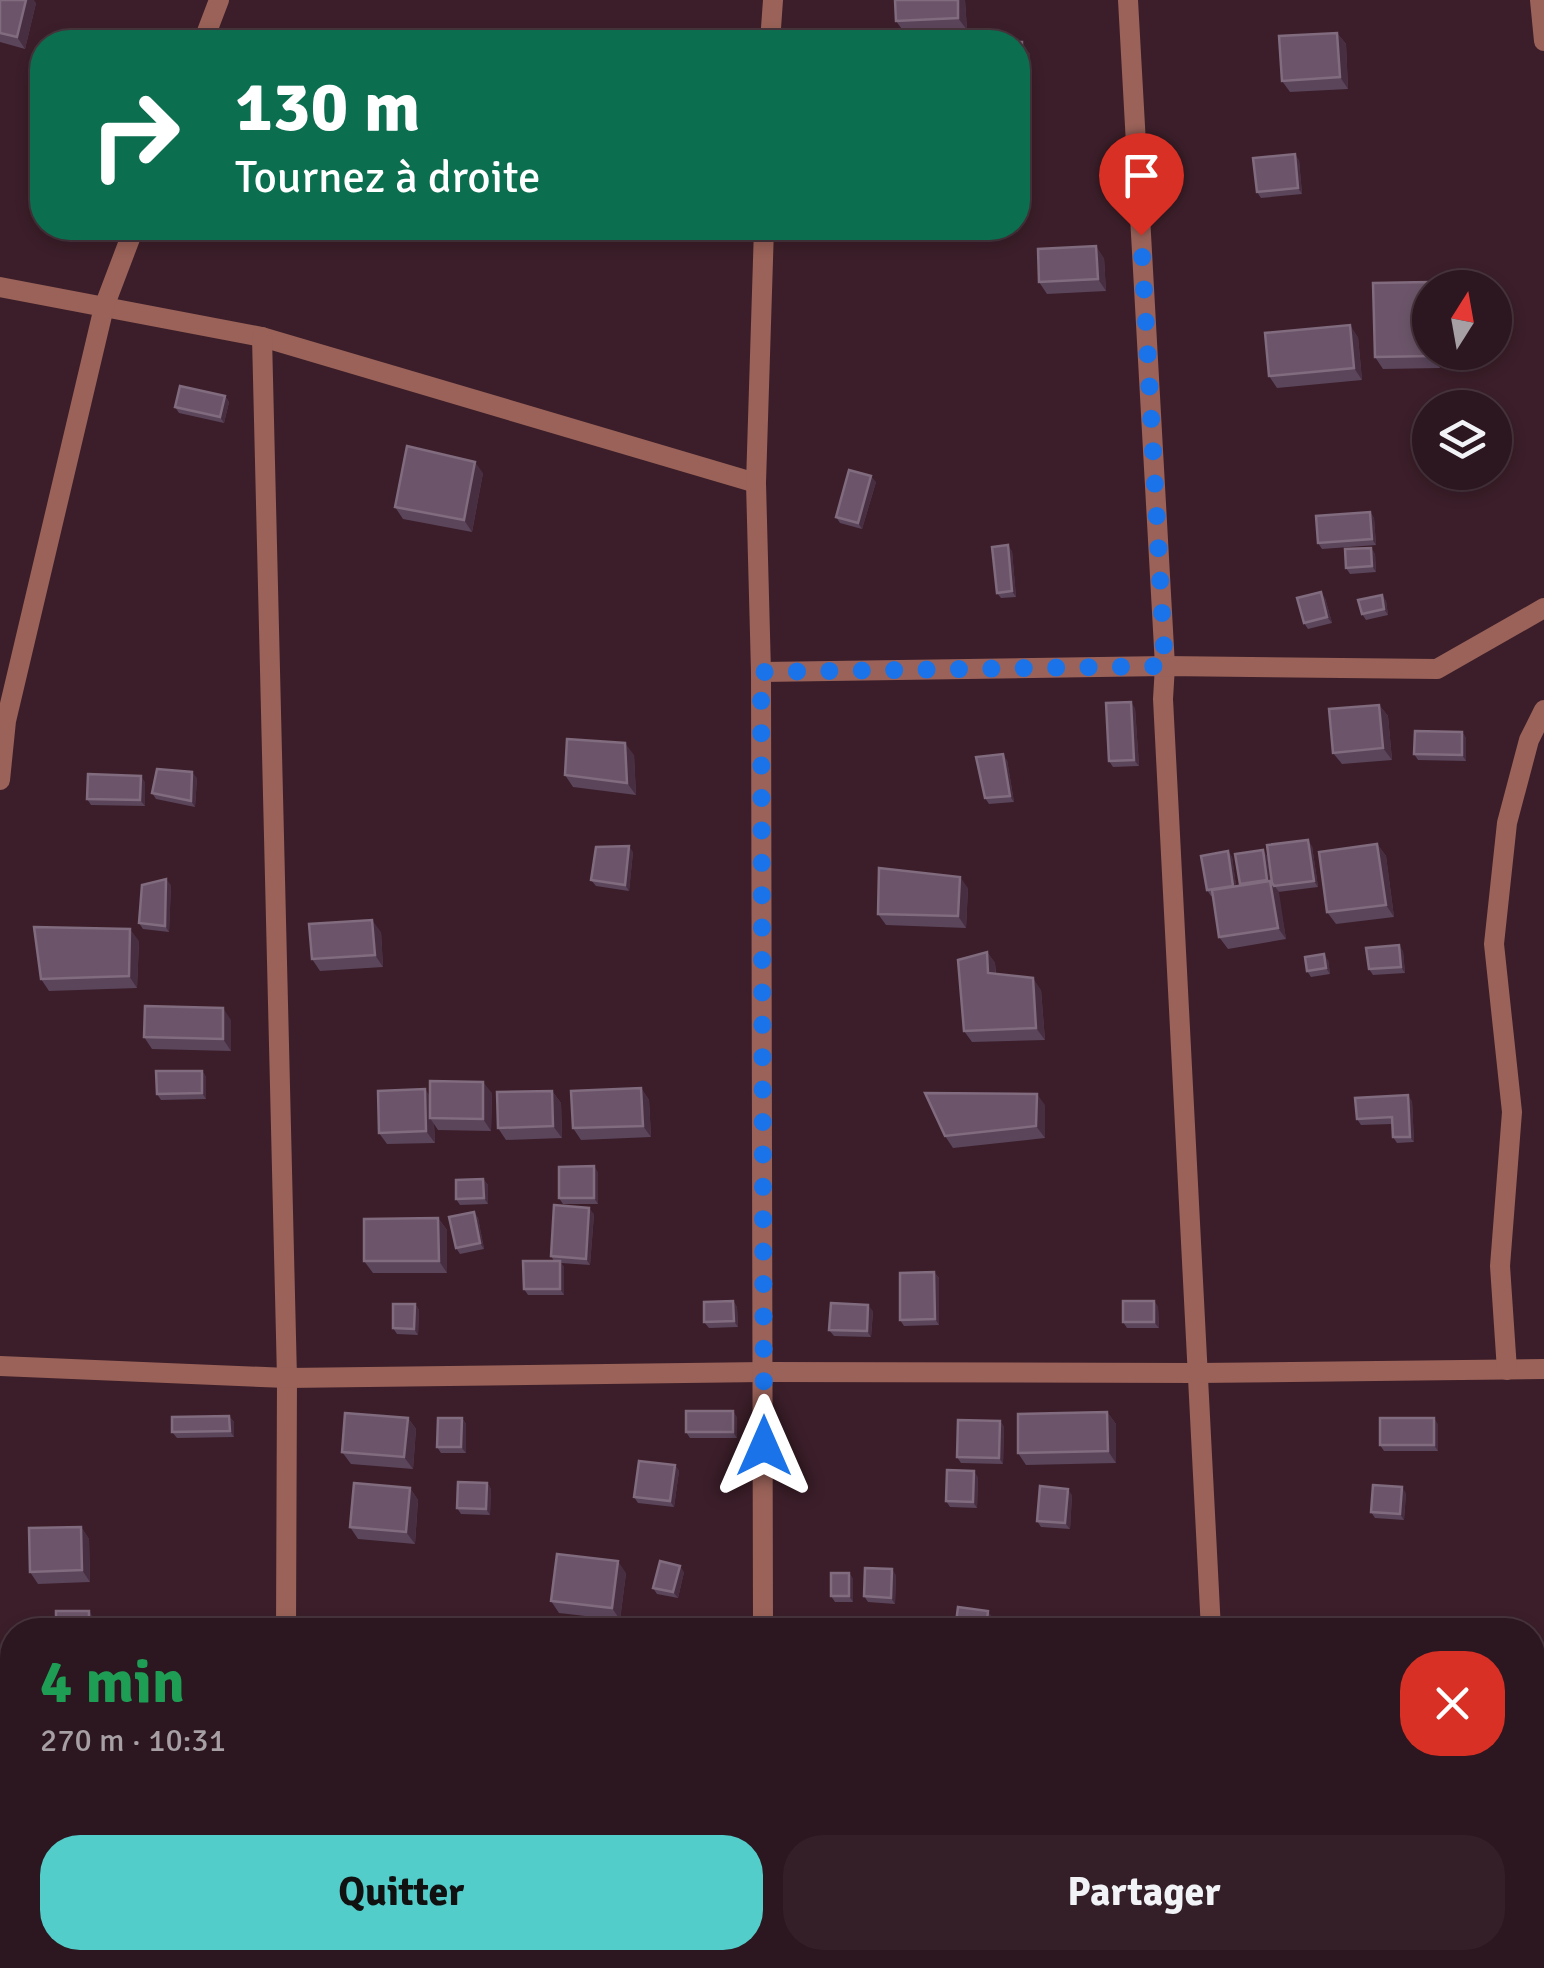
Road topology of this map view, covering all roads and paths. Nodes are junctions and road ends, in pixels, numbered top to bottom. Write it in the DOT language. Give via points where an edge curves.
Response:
graph roads {
  1 [pos="219,0"];
  2 [pos="773,0"];
  3 [pos="1128,0"];
  4 [pos="1540,0"];
  5 [pos="208,30"];
  6 [pos="771,30"];
  7 [pos="1544,41"];
  8 [pos="129,240"];
  9 [pos="764,240"];
  10 [pos="0,287"];
  11 [pos="104,307"];
  12 [pos="262,337"];
  13 [pos="756,483"];
  14 [pos="1544,608"];
  15 [pos="1165,666"];
  16 [pos="761,672"];
  17 [pos="1544,710"];
  18 [pos="0,780"];
  19 [pos="0,1366"];
  20 [pos="1544,1369"];
  21 [pos="1507,1370"];
  22 [pos="764,1372"];
  23 [pos="1196,1374"];
  24 [pos="287,1378"];
  25 [pos="286,1618"];
  26 [pos="763,1618"];
  27 [pos="1210,1618"];
  1 -- 5 [label="street"];
  2 -- 6 [label="street"];
  3 -- 15 [label="street"];
  4 -- 7 [label="street"];
  8 -- 11 [label="street"];
  9 -- 13 [label="street"];
  10 -- 11 [label="street"];
  11 -- 12 [label="street"];
  11 -- 18 [label="street" via="6,721"];
  12 -- 13 [label="street"];
  12 -- 24 [label="street"];
  13 -- 16 [label="street"];
  14 -- 15 [label="street" via="1437,669"];
  15 -- 16 [label="street"];
  15 -- 23 [label="street"];
  16 -- 22 [label="street"];
  17 -- 21 [label="street" via="1507,823 1494,944 1512,1112 1500,1266"];
  19 -- 24 [label="street"];
  20 -- 21 [label="street"];
  21 -- 23 [label="street"];
  22 -- 23 [label="street"];
  22 -- 24 [label="street"];
  22 -- 26 [label="street"];
  23 -- 27 [label="street"];
  24 -- 25 [label="street"];
}
